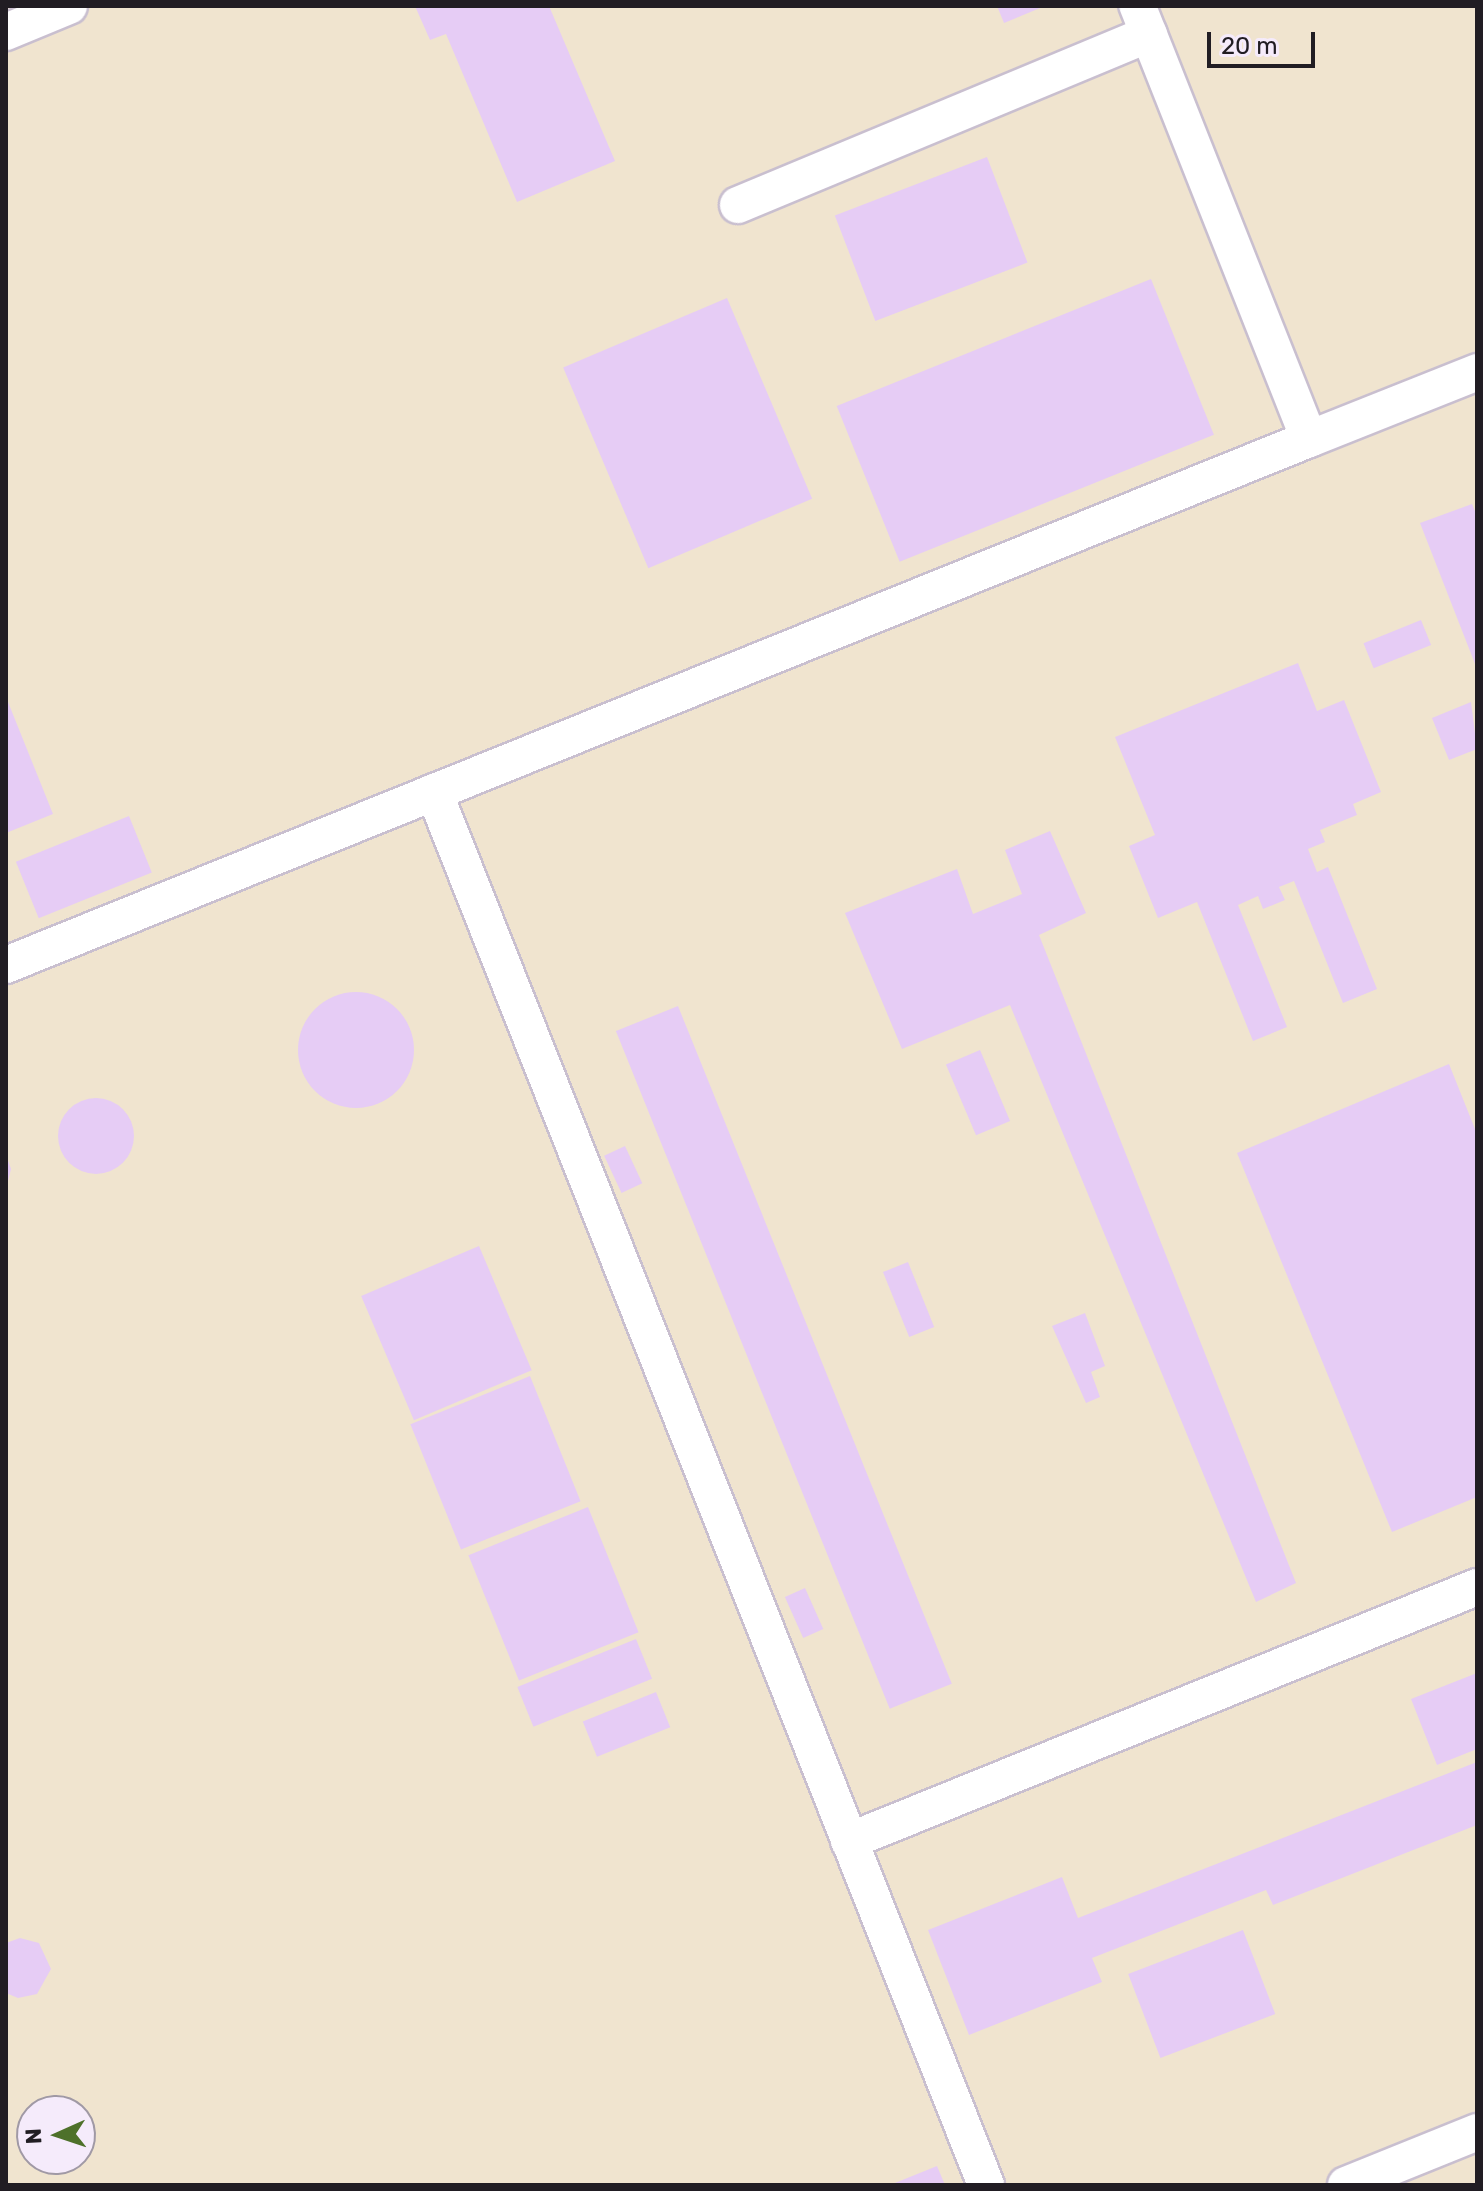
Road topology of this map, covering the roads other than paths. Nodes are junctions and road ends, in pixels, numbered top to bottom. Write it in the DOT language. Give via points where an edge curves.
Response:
graph roads {
  1 [pos="69,6"];
  2 [pos="1143,20"];
  3 [pos="6,32"];
  4 [pos="738,205"];
  5 [pos="1477,372"];
  6 [pos="1309,439"];
  7 [pos="434,792"];
  8 [pos="6,965"];
  9 [pos="1477,1587"];
  10 [pos="849,1841"];
  11 [pos="1477,2132"];
  12 [pos="986,2185"];
  13 [pos="1346,2185"];
  1 -- 3 [label="lane"];
  2 -- 4 [label="lane"];
  2 -- 6 [label="lane"];
  5 -- 6 [label="lane"];
  6 -- 7 [label="lane"];
  7 -- 8 [label="lane"];
  7 -- 10 [label="lane"];
  9 -- 10 [label="lane"];
  10 -- 12 [label="lane"];
  11 -- 13 [label="lane"];
}
